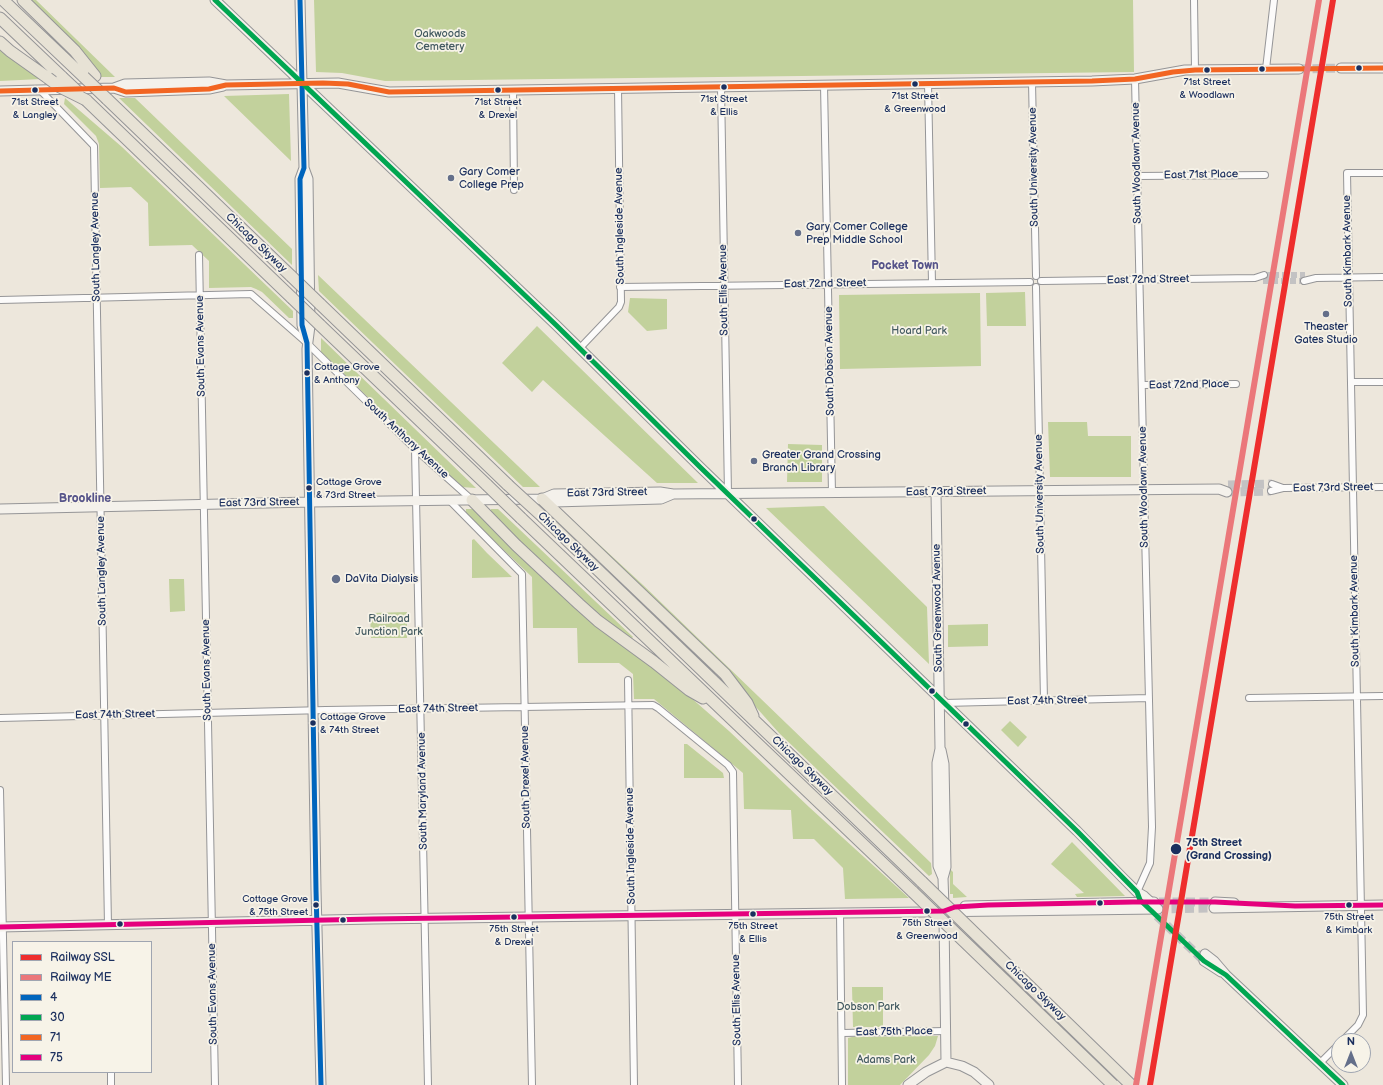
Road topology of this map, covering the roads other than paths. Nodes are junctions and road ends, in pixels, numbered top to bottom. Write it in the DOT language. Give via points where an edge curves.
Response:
graph roads {
  1 [pos="3,0"];
  2 [pos="23,0"];
  3 [pos="215,0"];
  4 [pos="300,0"];
  5 [pos="1194,0"];
  6 [pos="1274,0"];
  7 [pos="0,18"];
  8 [pos="0,42"];
  9 [pos="1341,68"];
  10 [pos="1383,68"];
  11 [pos="1266,69"];
  12 [pos="1300,69"];
  13 [pos="1195,70"];
  14 [pos="89,77"];
  15 [pos="1136,79"];
  16 [pos="1032,82"];
  17 [pos="301,83"];
  18 [pos="928,83"];
  19 [pos="824,85"];
  20 [pos="721,87"];
  21 [pos="618,88"];
  22 [pos="40,90"];
  23 [pos="513,90"];
  24 [pos="0,91"];
  25 [pos="86,100"];
  26 [pos="1383,172"];
  27 [pos="1265,174"];
  28 [pos="1138,176"];
  29 [pos="514,190"];
  30 [pos="199,255"];
  31 [pos="1036,276"];
  32 [pos="1383,277"];
  33 [pos="1263,278"];
  34 [pos="1304,278"];
  35 [pos="1348,278"];
  36 [pos="1140,280"];
  37 [pos="1041,281"];
  38 [pos="1030,282"];
  39 [pos="932,283"];
  40 [pos="829,284"];
  41 [pos="724,286"];
  42 [pos="620,287"];
  43 [pos="1036,287"];
  44 [pos="200,295"];
  45 [pos="97,298"];
  46 [pos="0,300"];
  47 [pos="307,343"];
  48 [pos="580,349"];
  49 [pos="1351,382"];
  50 [pos="1383,382"];
  51 [pos="1236,384"];
  52 [pos="1142,385"];
  53 [pos="415,449"];
  54 [pos="1272,484"];
  55 [pos="1353,487"];
  56 [pos="1383,487"];
  57 [pos="1225,488"];
  58 [pos="1283,488"];
  59 [pos="1144,490"];
  60 [pos="1040,491"];
  61 [pos="1271,491"];
  62 [pos="936,492"];
  63 [pos="832,493"];
  64 [pos="728,494"];
  65 [pos="542,498"];
  66 [pos="417,500"];
  67 [pos="449,500"];
  68 [pos="472,500"];
  69 [pos="310,502"];
  70 [pos="204,504"];
  71 [pos="101,507"];
  72 [pos="0,509"];
  73 [pos="628,680"];
  74 [pos="1357,696"];
  75 [pos="1383,696"];
  76 [pos="1149,698"];
  77 [pos="1249,698"];
  78 [pos="942,701"];
  79 [pos="1044,701"];
  80 [pos="716,704"];
  81 [pos="628,706"];
  82 [pos="525,707"];
  83 [pos="421,709"];
  84 [pos="314,711"];
  85 [pos="208,713"];
  86 [pos="104,716"];
  87 [pos="0,718"];
  88 [pos="756,722"];
  89 [pos="733,772"];
  90 [pos="0,790"];
  91 [pos="1137,892"];
  92 [pos="1214,905"];
  93 [pos="1361,905"];
  94 [pos="1383,905"];
  95 [pos="944,911"];
  96 [pos="840,913"];
  97 [pos="735,914"];
  98 [pos="632,916"];
  99 [pos="529,917"];
  100 [pos="425,918"];
  101 [pos="317,920"];
  102 [pos="212,922"];
  103 [pos="108,925"];
  104 [pos="1,927"];
  105 [pos="1205,957"];
  106 [pos="946,1031"];
  107 [pos="842,1033"];
  108 [pos="1350,1033"];
  109 [pos="1331,1052"];
  110 [pos="946,1062"];
  111 [pos="1320,1063"];
  112 [pos="111,1073"];
  113 [pos="6,1085"];
  114 [pos="111,1085"];
  115 [pos="215,1085"];
  116 [pos="321,1085"];
  117 [pos="428,1085"];
  118 [pos="532,1085"];
  119 [pos="634,1085"];
  120 [pos="738,1085"];
  121 [pos="842,1085"];
  122 [pos="908,1085"];
  123 [pos="989,1085"];
  124 [pos="1113,1085"];
  125 [pos="1132,1085"];
  126 [pos="1343,1085"];
  1 -- 14 [label="highway"];
  2 -- 14 [label="highway" via="75,51"];
  3 -- 17 [label="main road"];
  4 -- 17 [label="main road"];
  5 -- 13 [label="street"];
  6 -- 11 [label="street"];
  7 -- 25 [label="highway, Chicago Skyway, bridge"];
  8 -- 25 [label="highway, bridge" via="60,87"];
  9 -- 10 [label="main road"];
  11 -- 12 [label="main road"];
  11 -- 13 [label="main road"];
  13 -- 15 [label="main road"];
  14 -- 88 [label="highway, Chicago Skyway, bridge" via="107,99"];
  15 -- 16 [label="main road"];
  15 -- 28 [label="street, South Woodlawn Avenue"];
  16 -- 18 [label="main road"];
  16 -- 31 [label="street, South University Avenue"];
  17 -- 22 [label="main road" via="125,84 114,88"];
  17 -- 23 [label="main road" via="338,83 389,92"];
  17 -- 47 [label="main road" via="304,168 300,179 302,325"];
  17 -- 48 [label="main road"];
  18 -- 19 [label="main road"];
  18 -- 39 [label="street"];
  19 -- 20 [label="main road"];
  19 -- 40 [label="street, South Dobson Avenue"];
  20 -- 21 [label="main road"];
  20 -- 41 [label="street, South Ellis Avenue"];
  21 -- 23 [label="main road"];
  21 -- 42 [label="street, South Ingleside Avenue"];
  22 -- 24 [label="main road"];
  22 -- 45 [label="street, South Langley Avenue" via="94,146"];
  23 -- 29 [label="street"];
  25 -- 80 [label="highway, Chicago Skyway, bridge"];
  26 -- 35 [label="street, South Kimbark Avenue" via="1347,173"];
  27 -- 28 [label="street, East 71st Place"];
  28 -- 36 [label="street, South Woodlawn Avenue"];
  30 -- 44 [label="street, South Evans Avenue"];
  31 -- 37 [label="street"];
  31 -- 38 [label="street" via="1031,278"];
  32 -- 35 [label="street"];
  33 -- 36 [label="street, East 72nd Street"];
  34 -- 35 [label="street"];
  35 -- 49 [label="street, South Kimbark Avenue"];
  36 -- 37 [label="street, East 72nd Street"];
  36 -- 52 [label="street, South Woodlawn Avenue"];
  37 -- 43 [label="street"];
  38 -- 39 [label="street, East 72nd Street"];
  38 -- 43 [label="street"];
  39 -- 40 [label="street, East 72nd Street"];
  40 -- 41 [label="street, East 72nd Street"];
  40 -- 63 [label="street, South Dobson Avenue"];
  41 -- 42 [label="street, East 72nd Street"];
  41 -- 64 [label="street, South Ellis Avenue"];
  42 -- 48 [label="street, South Ingleside Avenue" via="619,307"];
  43 -- 60 [label="street, South University Avenue"];
  44 -- 45 [label="street"];
  44 -- 47 [label="street" via="251,294"];
  44 -- 70 [label="street, South Evans Avenue"];
  45 -- 46 [label="street"];
  45 -- 71 [label="street, South Langley Avenue"];
  47 -- 53 [label="street, South Anthony Avenue"];
  47 -- 69 [label="main road"];
  48 -- 64 [label="main road"];
  49 -- 50 [label="street"];
  49 -- 55 [label="street, South Kimbark Avenue"];
  51 -- 52 [label="street, East 72nd Place"];
  52 -- 59 [label="street, South Woodlawn Avenue"];
  53 -- 66 [label="street, South Maryland Avenue"];
  53 -- 68 [label="street, South Anthony Avenue"];
  54 -- 58 [label="street, East 73rd Street"];
  55 -- 56 [label="street, East 73rd Street"];
  55 -- 58 [label="street, East 73rd Street"];
  55 -- 74 [label="street, South Kimbark Avenue"];
  57 -- 59 [label="main road, East 73rd Street"];
  58 -- 61 [label="street, East 73rd Street"];
  59 -- 60 [label="main road, East 73rd Street"];
  59 -- 76 [label="street, South Woodlawn Avenue"];
  60 -- 62 [label="main road, East 73rd Street"];
  60 -- 79 [label="street, South University Avenue"];
  62 -- 63 [label="main road, East 73rd Street"];
  62 -- 78 [label="main road, South Greenwood Avenue"];
  63 -- 64 [label="main road, East 73rd Street"];
  64 -- 65 [label="main road, East 73rd Street" via="554,494"];
  64 -- 78 [label="main road"];
  65 -- 68 [label="main road, East 73rd Street"];
  65 -- 88 [label="highway" via="725,674 747,703"];
  66 -- 67 [label="main road, East 73rd Street"];
  66 -- 69 [label="main road, East 73rd Street"];
  66 -- 83 [label="street, South Maryland Avenue"];
  67 -- 68 [label="main road, East 73rd Street"];
  67 -- 82 [label="street, South Drexel Avenue" via="522,574"];
  68 -- 80 [label="highway" via="598,621 689,690"];
  69 -- 70 [label="main road, East 73rd Street"];
  69 -- 84 [label="main road"];
  70 -- 71 [label="main road, East 73rd Street"];
  70 -- 85 [label="street, South Evans Avenue"];
  71 -- 72 [label="main road, East 73rd Street"];
  71 -- 86 [label="street, South Langley Avenue"];
  73 -- 81 [label="street, South Ingleside Avenue"];
  74 -- 75 [label="street"];
  74 -- 77 [label="street"];
  74 -- 93 [label="street, South Kimbark Avenue"];
  76 -- 79 [label="street, East 74th Street"];
  76 -- 91 [label="street, South Woodlawn Avenue" via="1152,844 1150,863"];
  78 -- 79 [label="street, East 74th Street"];
  78 -- 91 [label="main road"];
  78 -- 95 [label="main road, South Greenwood Avenue" via="940,749 945,772"];
  80 -- 124 [label="highway, Chicago Skyway, bridge"];
  81 -- 82 [label="street, East 74th Street"];
  81 -- 89 [label="street, East 74th Street" via="658,708 728,765"];
  81 -- 98 [label="street, South Ingleside Avenue"];
  82 -- 83 [label="street, East 74th Street"];
  82 -- 99 [label="street, South Drexel Avenue"];
  83 -- 84 [label="street, East 74th Street"];
  83 -- 100 [label="street, South Maryland Avenue"];
  84 -- 85 [label="street, East 74th Street"];
  84 -- 101 [label="main road"];
  85 -- 86 [label="street, East 74th Street"];
  85 -- 102 [label="street, South Evans Avenue"];
  86 -- 87 [label="street, East 74th Street"];
  86 -- 103 [label="street, South Langley Avenue"];
  88 -- 125 [label="highway, Chicago Skyway, bridge"];
  89 -- 97 [label="street, South Ellis Avenue"];
  90 -- 104 [label="street"];
  91 -- 95 [label="main road" via="1140,900 1153,907"];
  92 -- 93 [label="main road" via="1280,908"];
  93 -- 94 [label="main road"];
  93 -- 108 [label="street, South Kimbark Avenue" via="1363,1015"];
  95 -- 96 [label="main road"];
  95 -- 106 [label="main road, South Greenwood Avenue"];
  96 -- 97 [label="main road"];
  96 -- 107 [label="street"];
  97 -- 98 [label="main road"];
  97 -- 120 [label="street, South Ellis Avenue"];
  98 -- 99 [label="main road"];
  98 -- 119 [label="street, South Ingleside Avenue"];
  99 -- 100 [label="main road"];
  99 -- 118 [label="street, South Drexel Avenue"];
  100 -- 101 [label="main road"];
  100 -- 117 [label="street, South Maryland Avenue"];
  101 -- 102 [label="main road"];
  101 -- 116 [label="main road"];
  102 -- 103 [label="main road"];
  102 -- 115 [label="street, South Evans Avenue"];
  103 -- 104 [label="main road"];
  104 -- 113 [label="street"];
  105 -- 111 [label="main road" via="1210,966 1226,975"];
  106 -- 107 [label="street, East 75th Place"];
  106 -- 110 [label="main road, South Greenwood Avenue"];
  107 -- 121 [label="street"];
  109 -- 111 [label="street"];
  110 -- 122 [label="main road"];
  110 -- 123 [label="main road" via="974,1072"];
  111 -- 126 [label="main road"];
  112 -- 114 [label="street"];
}
